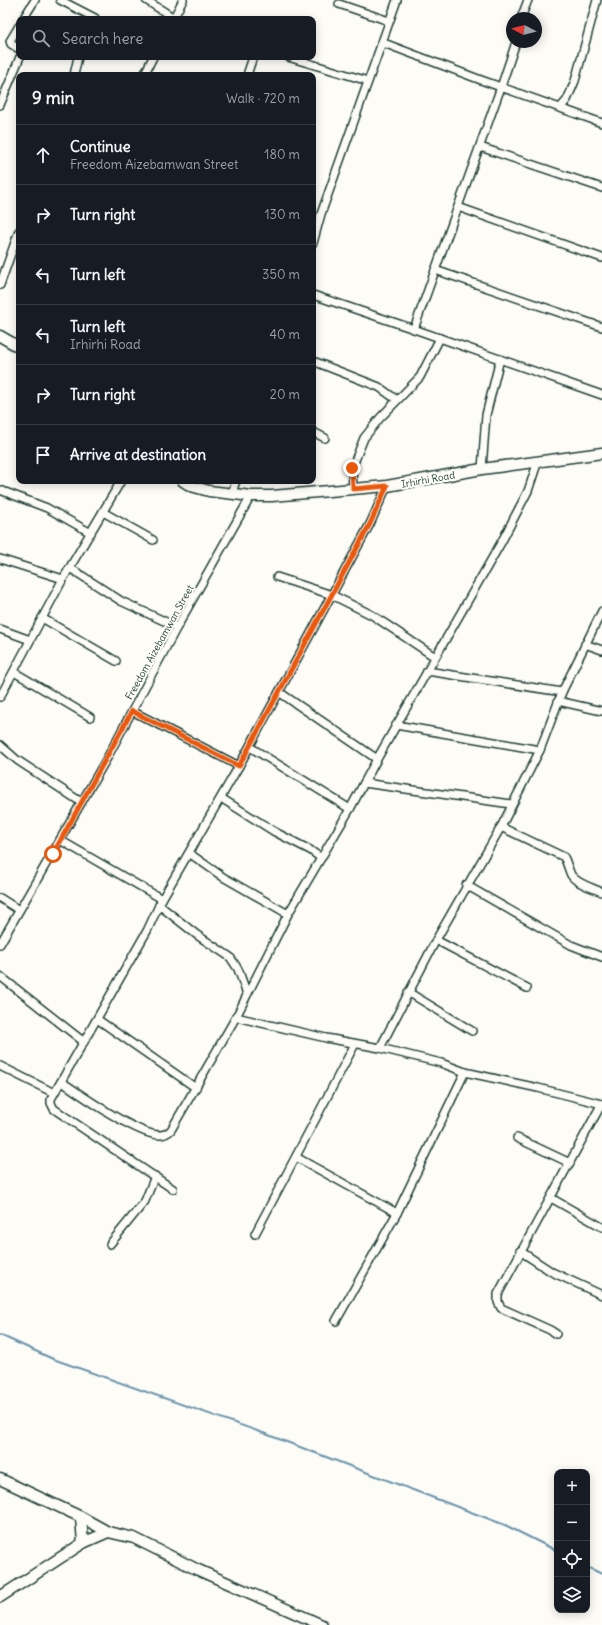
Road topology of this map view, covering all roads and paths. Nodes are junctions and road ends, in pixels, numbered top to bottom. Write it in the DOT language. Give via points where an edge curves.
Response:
graph roads {
  1 [pos="35,0"];
  2 [pos="60,0"];
  3 [pos="146,0"];
  4 [pos="183,0"];
  5 [pos="397,0"];
  6 [pos="528,0"];
  7 [pos="597,0"];
  8 [pos="339,4"];
  9 [pos="523,12"];
  10 [pos="25,16"];
  11 [pos="90,16"];
  12 [pos="170,16"];
  13 [pos="175,16"];
  14 [pos="389,21"];
  15 [pos="16,31"];
  16 [pos="381,42"];
  17 [pos="16,47"];
  18 [pos="514,48"];
  19 [pos="19,60"];
  20 [pos="77,60"];
  21 [pos="152,60"];
  22 [pos="252,60"];
  23 [pos="298,60"];
  24 [pos="75,72"];
  25 [pos="146,72"];
  26 [pos="248,72"];
  27 [pos="368,81"];
  28 [pos="501,87"];
  29 [pos="0,105"];
  30 [pos="560,108"];
  31 [pos="602,123"];
  32 [pos="480,147"];
  33 [pos="602,188"];
  34 [pos="458,207"];
  35 [pos="316,233"];
  36 [pos="16,240"];
  37 [pos="602,258"];
  38 [pos="435,270"];
  39 [pos="0,285"];
  40 [pos="316,296"];
  41 [pos="602,328"];
  42 [pos="414,329"];
  43 [pos="0,336"];
  44 [pos="440,338"];
  45 [pos="16,345"];
  46 [pos="500,359"];
  47 [pos="316,362"];
  48 [pos="602,395"];
  49 [pos="397,400"];
  50 [pos="316,434"];
  51 [pos="325,438"];
  52 [pos="602,452"];
  53 [pos="538,462"];
  54 [pos="482,469"];
  55 [pos="119,484"];
  56 [pos="188,484"];
  57 [pos="235,484"];
  58 [pos="387,486"];
  59 [pos="353,489"];
  60 [pos="0,490"];
  61 [pos="232,493"];
  62 [pos="251,496"];
  63 [pos="103,512"];
  64 [pos="91,533"];
  65 [pos="153,540"];
  66 [pos="0,559"];
  67 [pos="70,568"];
  68 [pos="277,577"];
  69 [pos="63,579"];
  70 [pos="332,595"];
  71 [pos="602,611"];
  72 [pos="42,618"];
  73 [pos="177,627"];
  74 [pos="0,629"];
  75 [pos="30,640"];
  76 [pos="585,644"];
  77 [pos="602,650"];
  78 [pos="435,656"];
  79 [pos="116,661"];
  80 [pos="426,671"];
  81 [pos="14,672"];
  82 [pos="279,692"];
  83 [pos="562,692"];
  84 [pos="0,697"];
  85 [pos="558,701"];
  86 [pos="132,711"];
  87 [pos="602,711"];
  88 [pos="90,718"];
  89 [pos="396,725"];
  90 [pos="0,745"];
  91 [pos="250,747"];
  92 [pos="540,750"];
  93 [pos="377,759"];
  94 [pos="239,766"];
  95 [pos="364,783"];
  96 [pos="221,798"];
  97 [pos="81,802"];
  98 [pos="511,804"];
  99 [pos="350,810"];
  100 [pos="501,827"];
  101 [pos="60,840"];
  102 [pos="189,853"];
  103 [pos="322,858"];
  104 [pos="466,885"];
  105 [pos="602,892"];
  106 [pos="0,898"];
  107 [pos="161,902"];
  108 [pos="19,910"];
  109 [pos="288,914"];
  110 [pos="436,940"];
  111 [pos="0,944"];
  112 [pos="602,957"];
  113 [pos="0,976"];
  114 [pos="527,988"];
  115 [pos="408,992"];
  116 [pos="247,994"];
  117 [pos="236,1017"];
  118 [pos="97,1019"];
  119 [pos="472,1031"];
  120 [pos="84,1042"];
  121 [pos="355,1044"];
  122 [pos="380,1048"];
  123 [pos="0,1066"];
  124 [pos="465,1072"];
  125 [pos="62,1082"];
  126 [pos="196,1088"];
  127 [pos="54,1093"];
  128 [pos="602,1104"];
  129 [pos="517,1138"];
  130 [pos="296,1157"];
  131 [pos="570,1163"];
  132 [pos="155,1176"];
  133 [pos="174,1188"];
  134 [pos="551,1198"];
  135 [pos="397,1213"];
  136 [pos="602,1228"];
  137 [pos="255,1234"];
  138 [pos="110,1244"];
  139 [pos="520,1251"];
  140 [pos="602,1295"];
  141 [pos="336,1322"];
  142 [pos="556,1334"];
  143 [pos="0,1479"];
  144 [pos="82,1517"];
  145 [pos="108,1532"];
  146 [pos="83,1543"];
  147 [pos="0,1597"];
  148 [pos="320,1625"];
  1 -- 10 [label="street"];
  2 -- 11 [label="street"];
  3 -- 12 [label="street"];
  4 -- 13 [label="street"];
  5 -- 14 [label="street"];
  6 -- 9 [label="street"];
  7 -- 30 [label="street" via="575,81 567,100"];
  8 -- 14 [label="street"];
  14 -- 16 [label="street"];
  15 -- 17 [label="street" via="10,40"];
  16 -- 27 [label="street"];
  16 -- 28 [label="street"];
  18 -- 28 [label="street"];
  19 -- 29 [label="street"];
  20 -- 24 [label="street"];
  21 -- 25 [label="street"];
  22 -- 26 [label="street"];
  23 -- 27 [label="street"];
  27 -- 35 [label="street"];
  28 -- 30 [label="street"];
  28 -- 32 [label="street"];
  30 -- 31 [label="street"];
  32 -- 33 [label="street"];
  32 -- 34 [label="street"];
  34 -- 37 [label="street"];
  34 -- 38 [label="street"];
  36 -- 39 [label="street"];
  38 -- 41 [label="street"];
  38 -- 42 [label="street"];
  40 -- 42 [label="street"];
  42 -- 44 [label="street"];
  43 -- 45 [label="street"];
  44 -- 46 [label="street"];
  44 -- 49 [label="street" via="420,377"];
  46 -- 48 [label="street"];
  46 -- 54 [label="street" via="486,414"];
  47 -- 49 [label="street" via="379,387"];
  49 -- 59 [label="street" via="364,438 352,468"];
  50 -- 51 [label="street"];
  52 -- 53 [label="street, Irhirhi Road"];
  53 -- 54 [label="street, Irhirhi Road"];
  53 -- 78 [label="street" via="528,491 502,540"];
  54 -- 58 [label="street, Irhirhi Road"];
  55 -- 63 [label="street"];
  56 -- 61 [label="street, Irhirhi Road" via="209,491"];
  57 -- 61 [label="street"];
  58 -- 59 [label="street, Irhirhi Road"];
  58 -- 70 [label="street"];
  59 -- 62 [label="street, Irhirhi Road"];
  60 -- 64 [label="street" via="47,508"];
  61 -- 62 [label="street, Irhirhi Road"];
  62 -- 73 [label="street, Freedom Aizebamwan Street"];
  63 -- 64 [label="street"];
  63 -- 65 [label="street"];
  64 -- 67 [label="street"];
  66 -- 69 [label="street"];
  67 -- 69 [label="street"];
  67 -- 73 [label="street" via="121,601"];
  68 -- 70 [label="street"];
  69 -- 72 [label="street"];
  70 -- 78 [label="street" via="372,614"];
  70 -- 82 [label="street"];
  71 -- 76 [label="street"];
  72 -- 75 [label="street"];
  72 -- 79 [label="street"];
  73 -- 86 [label="street, Freedom Aizebamwan Street"];
  74 -- 75 [label="street"];
  75 -- 81 [label="street"];
  76 -- 77 [label="street"];
  76 -- 83 [label="street"];
  78 -- 80 [label="street"];
  80 -- 83 [label="street"];
  80 -- 89 [label="street"];
  81 -- 84 [label="street"];
  81 -- 88 [label="street"];
  82 -- 91 [label="street"];
  82 -- 93 [label="street"];
  83 -- 85 [label="street"];
  85 -- 87 [label="street"];
  85 -- 92 [label="street"];
  86 -- 94 [label="street"];
  86 -- 97 [label="street, Freedom Aizebamwan Street"];
  89 -- 92 [label="street"];
  89 -- 93 [label="street"];
  90 -- 97 [label="street" via="17,760"];
  91 -- 94 [label="street"];
  91 -- 99 [label="street"];
  92 -- 98 [label="street"];
  93 -- 95 [label="street"];
  94 -- 96 [label="street"];
  95 -- 98 [label="street"];
  95 -- 99 [label="street"];
  96 -- 102 [label="street"];
  96 -- 103 [label="street"];
  97 -- 101 [label="street, Freedom Aizebamwan Street"];
  98 -- 100 [label="street"];
  99 -- 103 [label="street"];
  100 -- 104 [label="street"];
  100 -- 105 [label="street" via="564,857 576,880"];
  101 -- 107 [label="street"];
  101 -- 108 [label="street, Freedom Aizebamwan Street"];
  102 -- 107 [label="street"];
  102 -- 109 [label="street" via="223,877"];
  103 -- 109 [label="street"];
  104 -- 110 [label="street"];
  104 -- 112 [label="street" via="571,945"];
  106 -- 108 [label="street"];
  107 -- 116 [label="street" via="197,935 230,957 238,969"];
  107 -- 118 [label="street"];
  108 -- 111 [label="street, Freedom Aizebamwan Street"];
  109 -- 116 [label="street"];
  110 -- 114 [label="street"];
  110 -- 115 [label="street"];
  113 -- 120 [label="street"];
  115 -- 119 [label="street"];
  115 -- 122 [label="street"];
  116 -- 117 [label="street"];
  117 -- 121 [label="street"];
  117 -- 126 [label="street"];
  118 -- 120 [label="street"];
  118 -- 126 [label="street"];
  120 -- 125 [label="street"];
  121 -- 122 [label="street"];
  121 -- 130 [label="street"];
  122 -- 124 [label="street" via="441,1063"];
  123 -- 127 [label="street"];
  124 -- 128 [label="street"];
  124 -- 135 [label="street"];
  125 -- 126 [label="street" via="104,1110 138,1128 159,1135 171,1130"];
  125 -- 127 [label="street"];
  127 -- 132 [label="street" via="51,1103 54,1109"];
  128 -- 131 [label="street"];
  129 -- 131 [label="street"];
  130 -- 135 [label="street"];
  130 -- 137 [label="street"];
  131 -- 134 [label="street"];
  132 -- 133 [label="street"];
  132 -- 138 [label="street" via="145,1201"];
  134 -- 136 [label="street"];
  134 -- 139 [label="street"];
  135 -- 141 [label="street"];
  139 -- 140 [label="street" via="552,1272"];
  139 -- 142 [label="street" via="498,1294 498,1302 501,1308"];
  143 -- 144 [label="street"];
  144 -- 145 [label="street"];
  144 -- 146 [label="street"];
  145 -- 146 [label="street"];
  145 -- 148 [label="street" via="134,1538"];
  146 -- 147 [label="street"];
}
